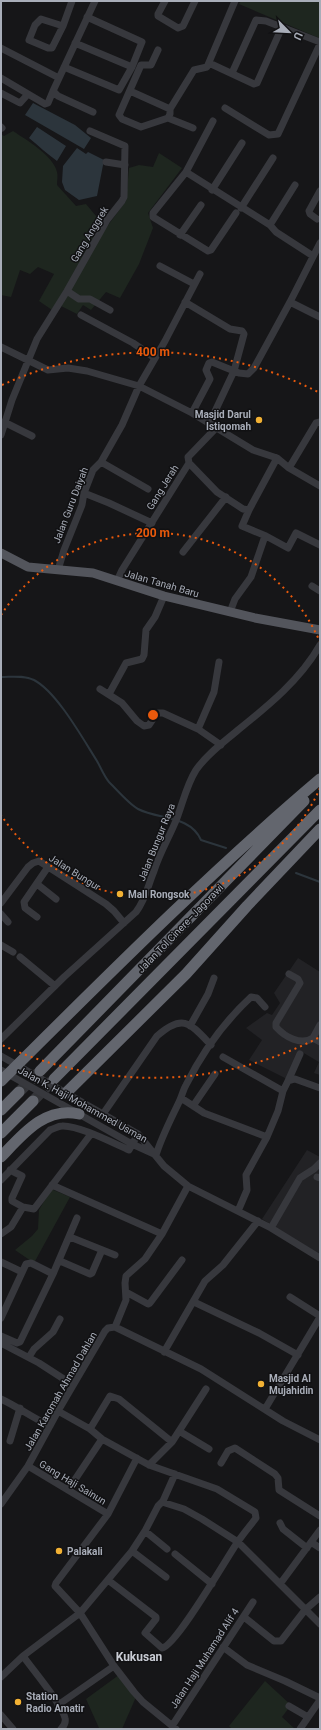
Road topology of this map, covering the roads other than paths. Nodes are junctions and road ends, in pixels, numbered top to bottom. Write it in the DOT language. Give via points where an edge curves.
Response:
graph roads {
  1 [pos="72,1"];
  2 [pos="95,1"];
  3 [pos="165,1"];
  4 [pos="195,1"];
  5 [pos="235,1"];
  6 [pos="87,17"];
  7 [pos="63,26"];
  8 [pos="282,27"];
  9 [pos="75,43"];
  10 [pos="320,43"];
  11 [pos="1,48"];
  12 [pos="158,50"];
  13 [pos="208,63"];
  14 [pos="64,68"];
  15 [pos="135,70"];
  16 [pos="232,73"];
  17 [pos="1,78"];
  18 [pos="59,78"];
  19 [pos="53,91"];
  20 [pos="130,91"];
  21 [pos="1,93"];
  22 [pos="28,94"];
  23 [pos="225,108"];
  24 [pos="170,109"];
  25 [pos="93,112"];
  26 [pos="168,118"];
  27 [pos="213,121"];
  28 [pos="193,128"];
  29 [pos="90,130"];
  30 [pos="242,143"];
  31 [pos="273,158"];
  32 [pos="106,162"];
  33 [pos="125,165"];
  34 [pos="186,172"];
  35 [pos="295,185"];
  36 [pos="212,190"];
  37 [pos="320,191"];
  38 [pos="201,205"];
  39 [pos="239,211"];
  40 [pos="317,219"];
  41 [pos="270,225"];
  42 [pos="180,235"];
  43 [pos="320,243"];
  44 [pos="313,256"];
  45 [pos="160,266"];
  46 [pos="200,274"];
  47 [pos="194,284"];
  48 [pos="67,291"];
  49 [pos="185,302"];
  50 [pos="290,302"];
  51 [pos="110,310"];
  52 [pos="81,315"];
  53 [pos="320,318"];
  54 [pos="1,347"];
  55 [pos="155,358"];
  56 [pos="28,359"];
  57 [pos="234,371"];
  58 [pos="139,386"];
  59 [pos="192,413"];
  60 [pos="320,422"];
  61 [pos="3,424"];
  62 [pos="209,424"];
  63 [pos="216,428"];
  64 [pos="1,435"];
  65 [pos="32,436"];
  66 [pos="277,458"];
  67 [pos="101,462"];
  68 [pos="189,462"];
  69 [pos="289,468"];
  70 [pos="320,486"];
  71 [pos="148,489"];
  72 [pos="84,493"];
  73 [pos="226,496"];
  74 [pos="249,510"];
  75 [pos="152,522"];
  76 [pos="265,536"];
  77 [pos="320,545"];
  78 [pos="183,552"];
  79 [pos="1,553"];
  80 [pos="58,570"];
  81 [pos="117,581"];
  82 [pos="312,586"];
  83 [pos="320,591"];
  84 [pos="164,598"];
  85 [pos="230,612"];
  86 [pos="320,630"];
  87 [pos="318,648"];
  88 [pos="219,662"];
  89 [pos="100,689"];
  90 [pos="109,694"];
  91 [pos="198,728"];
  92 [pos="221,745"];
  93 [pos="320,779"];
  94 [pos="320,785"];
  95 [pos="320,810"];
  96 [pos="320,829"];
  97 [pos="48,867"];
  98 [pos="36,884"];
  99 [pos="56,899"];
  100 [pos="1,903"];
  101 [pos="1,914"];
  102 [pos="37,918"];
  103 [pos="8,922"];
  104 [pos="124,923"];
  105 [pos="1,945"];
  106 [pos="13,952"];
  107 [pos="20,957"];
  108 [pos="289,974"];
  109 [pos="214,978"];
  110 [pos="55,986"];
  111 [pos="265,1007"];
  112 [pos="320,1025"];
  113 [pos="190,1026"];
  114 [pos="313,1038"];
  115 [pos="1,1039"];
  116 [pos="320,1042"];
  117 [pos="211,1044"];
  118 [pos="300,1054"];
  119 [pos="1,1056"];
  120 [pos="222,1056"];
  121 [pos="17,1065"];
  122 [pos="40,1071"];
  123 [pos="215,1074"];
  124 [pos="3,1075"];
  125 [pos="54,1079"];
  126 [pos="288,1081"];
  127 [pos="320,1088"];
  128 [pos="283,1091"];
  129 [pos="19,1092"];
  130 [pos="66,1093"];
  131 [pos="181,1098"];
  132 [pos="33,1100"];
  133 [pos="193,1106"];
  134 [pos="1,1110"];
  135 [pos="79,1114"];
  136 [pos="103,1114"];
  137 [pos="1,1133"];
  138 [pos="91,1134"];
  139 [pos="138,1134"];
  140 [pos="267,1137"];
  141 [pos="132,1144"];
  142 [pos="156,1155"];
  143 [pos="1,1157"];
  144 [pos="320,1163"];
  145 [pos="10,1170"];
  146 [pos="1,1180"];
  147 [pos="52,1185"];
  148 [pos="188,1186"];
  149 [pos="23,1207"];
  150 [pos="238,1211"];
  151 [pos="77,1218"];
  152 [pos="258,1221"];
  153 [pos="271,1228"];
  154 [pos="1,1234"];
  155 [pos="162,1234"];
  156 [pos="70,1237"];
  157 [pos="102,1250"];
  158 [pos="114,1255"];
  159 [pos="320,1258"];
  160 [pos="182,1260"];
  161 [pos="60,1261"];
  162 [pos="1,1262"];
  163 [pos="22,1272"];
  164 [pos="53,1274"];
  165 [pos="126,1292"];
  166 [pos="290,1297"];
  167 [pos="194,1302"];
  168 [pos="320,1316"];
  169 [pos="1,1318"];
  170 [pos="60,1319"];
  171 [pos="115,1327"];
  172 [pos="1,1336"];
  173 [pos="1,1343"];
  174 [pos="164,1352"];
  175 [pos="298,1355"];
  176 [pos="29,1357"];
  177 [pos="73,1385"];
  178 [pos="206,1389"];
  179 [pos="1,1399"];
  180 [pos="20,1408"];
  181 [pos="265,1409"];
  182 [pos="58,1411"];
  183 [pos="50,1426"];
  184 [pos="90,1429"];
  185 [pos="179,1431"];
  186 [pos="102,1439"];
  187 [pos="320,1440"];
  188 [pos="10,1441"];
  189 [pos="172,1442"];
  190 [pos="209,1449"];
  191 [pos="137,1458"];
  192 [pos="221,1463"];
  193 [pos="149,1465"];
  194 [pos="28,1466"];
  195 [pos="175,1474"];
  196 [pos="68,1490"];
  197 [pos="162,1502"];
  198 [pos="1,1504"];
  199 [pos="108,1514"];
  200 [pos="320,1516"];
  201 [pos="280,1523"];
  202 [pos="320,1530"];
  203 [pos="145,1531"];
  204 [pos="238,1542"];
  205 [pos="309,1545"];
  206 [pos="320,1548"];
  207 [pos="167,1549"];
  208 [pos="132,1551"];
  209 [pos="175,1554"];
  210 [pos="166,1577"];
  211 [pos="108,1580"];
  212 [pos="212,1584"];
  213 [pos="280,1584"];
  214 [pos="320,1597"];
  215 [pos="253,1602"];
  216 [pos="305,1610"];
  217 [pos="80,1613"];
  218 [pos="244,1617"];
  219 [pos="320,1624"];
  220 [pos="223,1647"];
  221 [pos="23,1656"];
  222 [pos="114,1666"];
  223 [pos="1,1677"];
  224 [pos="320,1699"];
  225 [pos="58,1705"];
  226 [pos="289,1706"];
  227 [pos="1,1715"];
  228 [pos="308,1717"];
  229 [pos="174,1728"];
  230 [pos="13,1729"];
  231 [pos="61,1729"];
  232 [pos="300,1729"];
  1 -- 7 [label="street"];
  2 -- 6 [label="street"];
  3 -- 4 [label="street" via="158,16 178,28 183,26"];
  5 -- 13 [label="street"];
  6 -- 9 [label="street"];
  6 -- 15 [label="street" via="142,42"];
  7 -- 7 [label="street" via="41,18 29,40 50,49"];
  8 -- 10 [label="street"];
  8 -- 16 [label="street" via="266,20 256,20"];
  8 -- 16 [label="street" via="257,83 254,84"];
  9 -- 14 [label="street"];
  9 -- 15 [label="street"];
  10 -- 23 [label="street" via="278,134 269,135"];
  11 -- 18 [label="street"];
  12 -- 15 [label="street" via="151,65 141,65"];
  13 -- 16 [label="street"];
  13 -- 24 [label="street" via="205,68 194,70"];
  14 -- 15 [label="street" via="119,90"];
  14 -- 18 [label="street"];
  15 -- 20 [label="street"];
  17 -- 22 [label="street"];
  18 -- 19 [label="street"];
  19 -- 22 [label="street" via="47,104"];
  19 -- 25 [label="street" via="58,96"];
  20 -- 24 [label="street"];
  20 -- 26 [label="street" via="119,114 122,119 141,127"];
  21 -- 22 [label="street" via="20,103"];
  24 -- 26 [label="street"];
  26 -- 28 [label="street"];
  27 -- 34 [label="street"];
  29 -- 33 [label="street, Gang Anggrek" via="125,146"];
  30 -- 36 [label="street"];
  31 -- 39 [label="street"];
  32 -- 33 [label="street"];
  33 -- 48 [label="street, Gang Anggrek" via="124,197 107,220"];
  34 -- 36 [label="street"];
  34 -- 42 [label="street" via="152,215 154,219"];
  35 -- 41 [label="street"];
  36 -- 39 [label="street"];
  37 -- 40 [label="street" via="309,211"];
  38 -- 42 [label="street"];
  39 -- 41 [label="street"];
  39 -- 42 [label="street" via="210,251"];
  41 -- 44 [label="street" via="276,232"];
  43 -- 44 [label="street"];
  44 -- 50 [label="street"];
  45 -- 47 [label="street"];
  46 -- 47 [label="street, Jalan Guru Daiyah"];
  47 -- 49 [label="street, Jalan Guru Daiyah"];
  48 -- 51 [label="street" via="79,299 90,299"];
  48 -- 56 [label="street, Gang Anggrek" via="37,339"];
  49 -- 55 [label="street, Jalan Guru Daiyah"];
  49 -- 57 [label="street" via="230,329 242,331 244,334"];
  50 -- 53 [label="street"];
  50 -- 57 [label="street" via="254,368 248,374"];
  52 -- 55 [label="street"];
  54 -- 56 [label="street"];
  55 -- 58 [label="street, Jalan Guru Daiyah"];
  56 -- 58 [label="street" via="48,370 68,368 87,371"];
  56 -- 61 [label="street, Gang Anggrek"];
  57 -- 59 [label="street" via="209,363 206,370 210,379"];
  57 -- 62 [label="street"];
  58 -- 59 [label="street"];
  58 -- 67 [label="street, Jalan Guru Daiyah" via="122,425"];
  59 -- 62 [label="street"];
  60 -- 69 [label="street" via="316,424"];
  61 -- 64 [label="street, Gang Anggrek"];
  61 -- 65 [label="street"];
  62 -- 63 [label="street"];
  63 -- 66 [label="street" via="252,450"];
  63 -- 68 [label="street, Gang Jerah" via="191,452"];
  66 -- 69 [label="street"];
  66 -- 74 [label="street"];
  67 -- 71 [label="street"];
  67 -- 72 [label="street, Jalan Guru Daiyah" via="93,470"];
  68 -- 73 [label="street" via="217,492"];
  68 -- 75 [label="street, Gang Jerah"];
  69 -- 70 [label="street"];
  72 -- 75 [label="street"];
  72 -- 80 [label="street, Jalan Guru Daiyah"];
  73 -- 74 [label="street" via="243,509"];
  73 -- 78 [label="street"];
  74 -- 76 [label="street" via="242,526"];
  75 -- 81 [label="street, Gang Jerah"];
  76 -- 77 [label="street" via="288,548 296,533"];
  76 -- 85 [label="street" via="251,577 235,599"];
  79 -- 80 [label="main road, Jalan Tanah Baru" via="28,567"];
  80 -- 81 [label="main road, Jalan Tanah Baru" via="93,573"];
  81 -- 84 [label="main road, Jalan Tanah Baru"];
  82 -- 83 [label="street"];
  84 -- 85 [label="main road, Jalan Tanah Baru"];
  84 -- 90 [label="street" via="146,630 146,647 142,659 126,663"];
  85 -- 86 [label="main road, Jalan Tanah Baru"];
  87 -- 92 [label="street, Jalan Bungur Raya" via="298,676"];
  88 -- 91 [label="street" via="214,692"];
  89 -- 90 [label="street"];
  90 -- 91 [label="street" via="122,702 144,726 149,725 159,712"];
  91 -- 92 [label="street"];
  92 -- 104 [label="street, Jalan Bungur Raya" via="196,770 157,861 145,899"];
  93 -- 121 [label="highway" via="260,830 185,900"];
  94 -- 122 [label="highway, Jalan Tol Cinere–Jagorawi"];
  95 -- 125 [label="highway, Jalan Tol Cinere–Jagorawi"];
  96 -- 130 [label="highway" via="186,974"];
  97 -- 98 [label="street"];
  97 -- 100 [label="street, Jalan Bungur" via="38,861 33,862"];
  97 -- 104 [label="street, Jalan Bungur" via="106,904"];
  98 -- 99 [label="street"];
  98 -- 102 [label="street" via="24,906"];
  101 -- 103 [label="street"];
  104 -- 110 [label="street, Jalan Bungur Raya"];
  105 -- 106 [label="street"];
  107 -- 110 [label="street"];
  108 -- 114 [label="street" via="300,983 276,1027 299,1041 309,1041"];
  109 -- 113 [label="street"];
  110 -- 115 [label="street, Jalan Bungur Raya"];
  111 -- 117 [label="street" via="257,998 252,997 231,1018"];
  112 -- 114 [label="street"];
  113 -- 117 [label="street"];
  113 -- 136 [label="street" via="177,1023 157,1036"];
  114 -- 116 [label="street"];
  117 -- 131 [label="street" via="185,1086"];
  118 -- 126 [label="street"];
  119 -- 121 [label="street, Jalan K. Haji Mohammed Usman"];
  120 -- 128 [label="street"];
  121 -- 124 [label="highway"];
  121 -- 130 [label="street, Jalan K. Haji Mohammed Usman"];
  123 -- 133 [label="street"];
  124 -- 135 [label="street, Jalan K. Haji Mohammed Usman"];
  126 -- 127 [label="street" via="295,1079"];
  126 -- 128 [label="street"];
  128 -- 140 [label="street"];
  129 -- 134 [label="highway"];
  130 -- 136 [label="street, Jalan K. Haji Mohammed Usman"];
  131 -- 133 [label="street"];
  131 -- 142 [label="street"];
  132 -- 137 [label="highway"];
  133 -- 140 [label="street" via="204,1113"];
  135 -- 141 [label="street, Jalan K. Haji Mohammed Usman"];
  135 -- 143 [label="highway" via="62,1113 37,1122"];
  136 -- 139 [label="street, Jalan K. Haji Mohammed Usman"];
  138 -- 141 [label="street" via="129,1150"];
  138 -- 145 [label="street" via="69,1126 50,1130"];
  138 -- 147 [label="street"];
  139 -- 141 [label="street"];
  139 -- 142 [label="street, Jalan K. Haji Mohammed Usman"];
  140 -- 150 [label="street" via="246,1175 247,1190"];
  141 -- 142 [label="street, Jalan K. Haji Mohammed Usman"];
  142 -- 148 [label="street, Jalan K. Haji Mohammed Usman" via="164,1166"];
  144 -- 153 [label="street" via="300,1178"];
  145 -- 146 [label="street"];
  145 -- 149 [label="street" via="22,1175 11,1200"];
  147 -- 149 [label="street" via="34,1209"];
  147 -- 155 [label="street"];
  148 -- 150 [label="street, Jalan K. Haji Mohammed Usman"];
  148 -- 155 [label="street"];
  149 -- 154 [label="street" via="11,1227"];
  150 -- 152 [label="street, Jalan K. Haji Mohammed Usman"];
  151 -- 156 [label="street"];
  152 -- 153 [label="street, Jalan K. Haji Mohammed Usman"];
  152 -- 167 [label="street" via="223,1265 205,1281"];
  153 -- 159 [label="street, Jalan K. Haji Mohammed Usman"];
  155 -- 165 [label="street" via="145,1259 126,1276"];
  156 -- 157 [label="street"];
  156 -- 161 [label="street"];
  157 -- 158 [label="street"];
  157 -- 161 [label="street" via="90,1274"];
  160 -- 165 [label="street" via="150,1303"];
  161 -- 164 [label="street"];
  162 -- 163 [label="street"];
  163 -- 164 [label="street" via="26,1264 31,1263"];
  163 -- 169 [label="street"];
  164 -- 172 [label="street" via="20,1342"];
  165 -- 171 [label="street" via="126,1300"];
  166 -- 168 [label="street"];
  167 -- 174 [label="street"];
  167 -- 175 [label="street"];
  168 -- 175 [label="street"];
  170 -- 176 [label="street" via="52,1332"];
  171 -- 174 [label="street"];
  171 -- 177 [label="street, Jalan Karomah Ahmad Dahlan" via="105,1331"];
  173 -- 176 [label="street"];
  174 -- 181 [label="street" via="201,1369"];
  175 -- 181 [label="street"];
  176 -- 177 [label="street"];
  177 -- 182 [label="street, Jalan Karomah Ahmad Dahlan"];
  178 -- 185 [label="street"];
  179 -- 180 [label="street"];
  180 -- 183 [label="street"];
  180 -- 188 [label="street"];
  181 -- 187 [label="street"];
  182 -- 183 [label="street, Jalan Karomah Ahmad Dahlan"];
  182 -- 184 [label="street"];
  183 -- 194 [label="street, Jalan Karomah Ahmad Dahlan"];
  184 -- 186 [label="street"];
  184 -- 189 [label="street" via="110,1396 119,1399"];
  185 -- 189 [label="street"];
  185 -- 190 [label="street"];
  186 -- 191 [label="street"];
  186 -- 196 [label="street"];
  189 -- 193 [label="street"];
  191 -- 193 [label="street"];
  191 -- 199 [label="street"];
  192 -- 200 [label="street" via="228,1451 235,1448 275,1474 279,1490"];
  193 -- 195 [label="street"];
  194 -- 196 [label="street, Gang Haji Sainun"];
  194 -- 198 [label="street, Jalan Karomah Ahmad Dahlan"];
  195 -- 197 [label="street"];
  195 -- 204 [label="street" via="217,1489 255,1512 256,1518"];
  196 -- 199 [label="street, Gang Haji Sainun"];
  197 -- 203 [label="street"];
  197 -- 204 [label="street" via="196,1515"];
  199 -- 217 [label="street" via="55,1586"];
  201 -- 205 [label="street" via="283,1529"];
  202 -- 205 [label="street"];
  203 -- 207 [label="street"];
  203 -- 208 [label="street"];
  204 -- 212 [label="street"];
  204 -- 213 [label="street"];
  205 -- 206 [label="street"];
  205 -- 213 [label="street"];
  208 -- 210 [label="street"];
  208 -- 211 [label="street"];
  209 -- 212 [label="street"];
  211 -- 212 [label="street" via="156,1617 145,1633 162,1648 168,1645"];
  211 -- 217 [label="street"];
  213 -- 216 [label="street"];
  214 -- 216 [label="street"];
  215 -- 218 [label="street, Jalan Haji Muhamad Alif 4"];
  216 -- 218 [label="street" via="283,1640 278,1642"];
  216 -- 219 [label="street"];
  217 -- 221 [label="street"];
  217 -- 222 [label="street"];
  218 -- 220 [label="street, Jalan Haji Muhamad Alif 4"];
  220 -- 224 [label="street" via="247,1665"];
  220 -- 229 [label="street, Jalan Haji Muhamad Alif 4"];
  221 -- 223 [label="street"];
  221 -- 225 [label="street"];
  222 -- 225 [label="street"];
  222 -- 229 [label="street" via="143,1702"];
  224 -- 228 [label="street"];
  225 -- 231 [label="street" via="65,1718"];
  226 -- 228 [label="street"];
  227 -- 230 [label="street"];
  228 -- 232 [label="street"];
}
